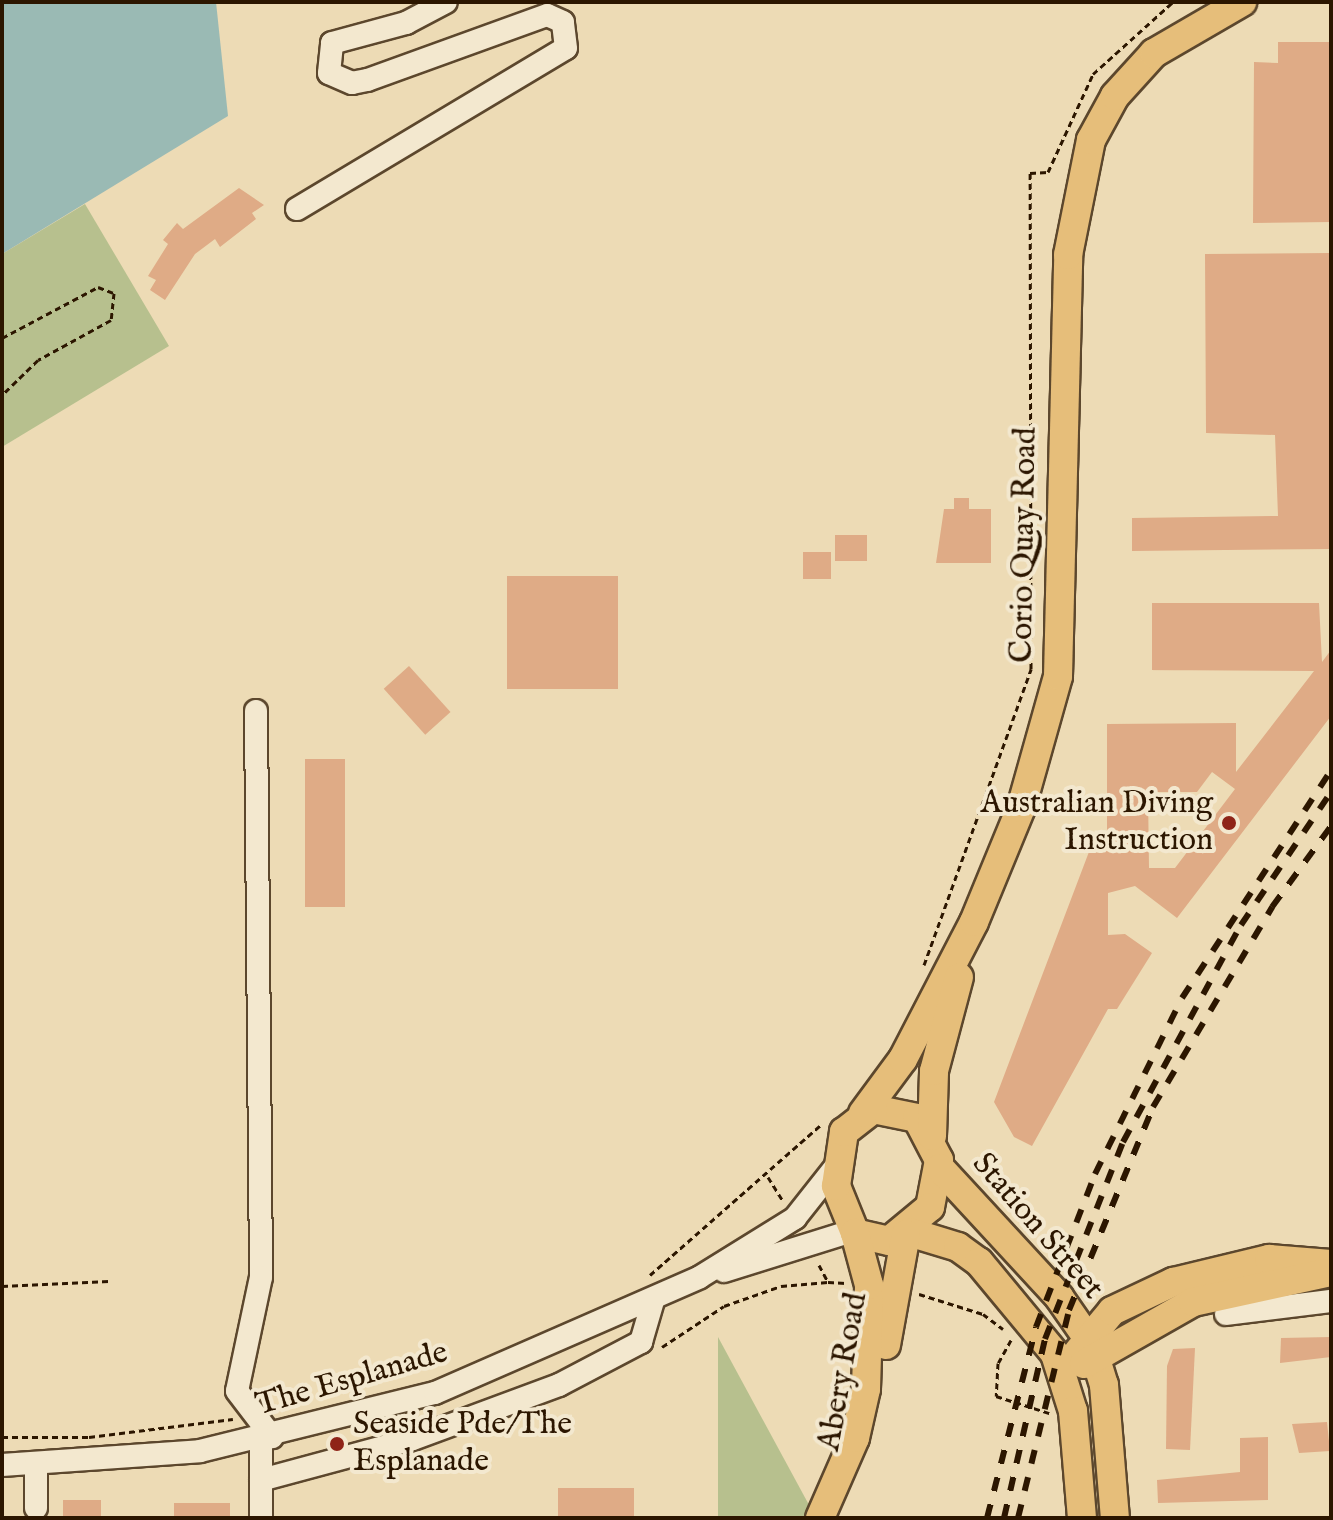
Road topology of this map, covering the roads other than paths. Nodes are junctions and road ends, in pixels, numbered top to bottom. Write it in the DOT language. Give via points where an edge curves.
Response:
graph roads {
  1 [pos="446,2"];
  2 [pos="1203,2"];
  3 [pos="1242,2"];
  4 [pos="297,209"];
  5 [pos="1061,394"];
  6 [pos="256,711"];
  7 [pos="974,922"];
  8 [pos="863,1113"];
  9 [pos="932,1136"];
  10 [pos="836,1166"];
  11 [pos="940,1168"];
  12 [pos="854,1232"];
  13 [pos="907,1233"];
  14 [pos="1331,1264"];
  15 [pos="1331,1273"];
  16 [pos="700,1277"];
  17 [pos="653,1301"];
  18 [pos="1331,1301"];
  19 [pos="1226,1314"];
  20 [pos="1091,1346"];
  21 [pos="1066,1378"];
  22 [pos="267,1438"];
  23 [pos="2,1465"];
  24 [pos="36,1465"];
  25 [pos="261,1480"];
  26 [pos="36,1508"];
  27 [pos="261,1518"];
  28 [pos="820,1518"];
  29 [pos="840,1518"];
  30 [pos="1082,1518"];
  31 [pos="1115,1518"];
  1 -- 4 [label="street" via="406,23 332,43 329,73 352,83 367,80 547,15 563,22 566,48"];
  2 -- 5 [label="main road, Corio Quay Road" via="1121,65 1073,148 1055,258"];
  3 -- 5 [label="main road, Corio Quay Road" via="1161,47 1098,123 1071,228"];
  5 -- 7 [label="main road, Corio Quay Road" via="1058,676 1021,808"];
  6 -- 22 [label="street" via="261,1277 237,1391"];
  7 -- 8 [label="main road, Corio Quay Road" via="903,1059"];
  7 -- 9 [label="main road, Corio Quay Road" via="934,1071"];
  8 -- 9 [label="main road" via="899,1109"];
  8 -- 10 [label="main road" via="844,1132"];
  9 -- 11 [label="main road"];
  10 -- 12 [label="main road"];
  10 -- 16 [label="street, The Esplanade" via="795,1218"];
  11 -- 13 [label="main road" via="936,1196"];
  11 -- 20 [label="main road, Station Street"];
  12 -- 13 [label="main road" via="884,1242"];
  12 -- 16 [label="street, The Esplanade"];
  12 -- 28 [label="main road, Abery Road" via="869,1285 866,1389 855,1438"];
  13 -- 21 [label="main road, Station Street" via="958,1247 979,1262 1045,1339"];
  13 -- 29 [label="main road, Abery Road" via="875,1428"];
  14 -- 20 [label="main road" via="1269,1259 1203,1271 1112,1311"];
  15 -- 20 [label="main road" via="1193,1302"];
  16 -- 17 [label="street, The Esplanade"];
  17 -- 22 [label="street, The Esplanade" via="435,1393"];
  17 -- 25 [label="street" via="641,1342 571,1379 413,1439"];
  18 -- 19 [label="street"];
  20 -- 21 [label="main road"];
  20 -- 31 [label="main road"];
  21 -- 30 [label="main road, Station Street"];
  22 -- 24 [label="street, The Esplanade"];
  22 -- 25 [label="street"];
  23 -- 24 [label="street, The Esplanade"];
  24 -- 26 [label="street"];
  25 -- 27 [label="street"];
}
